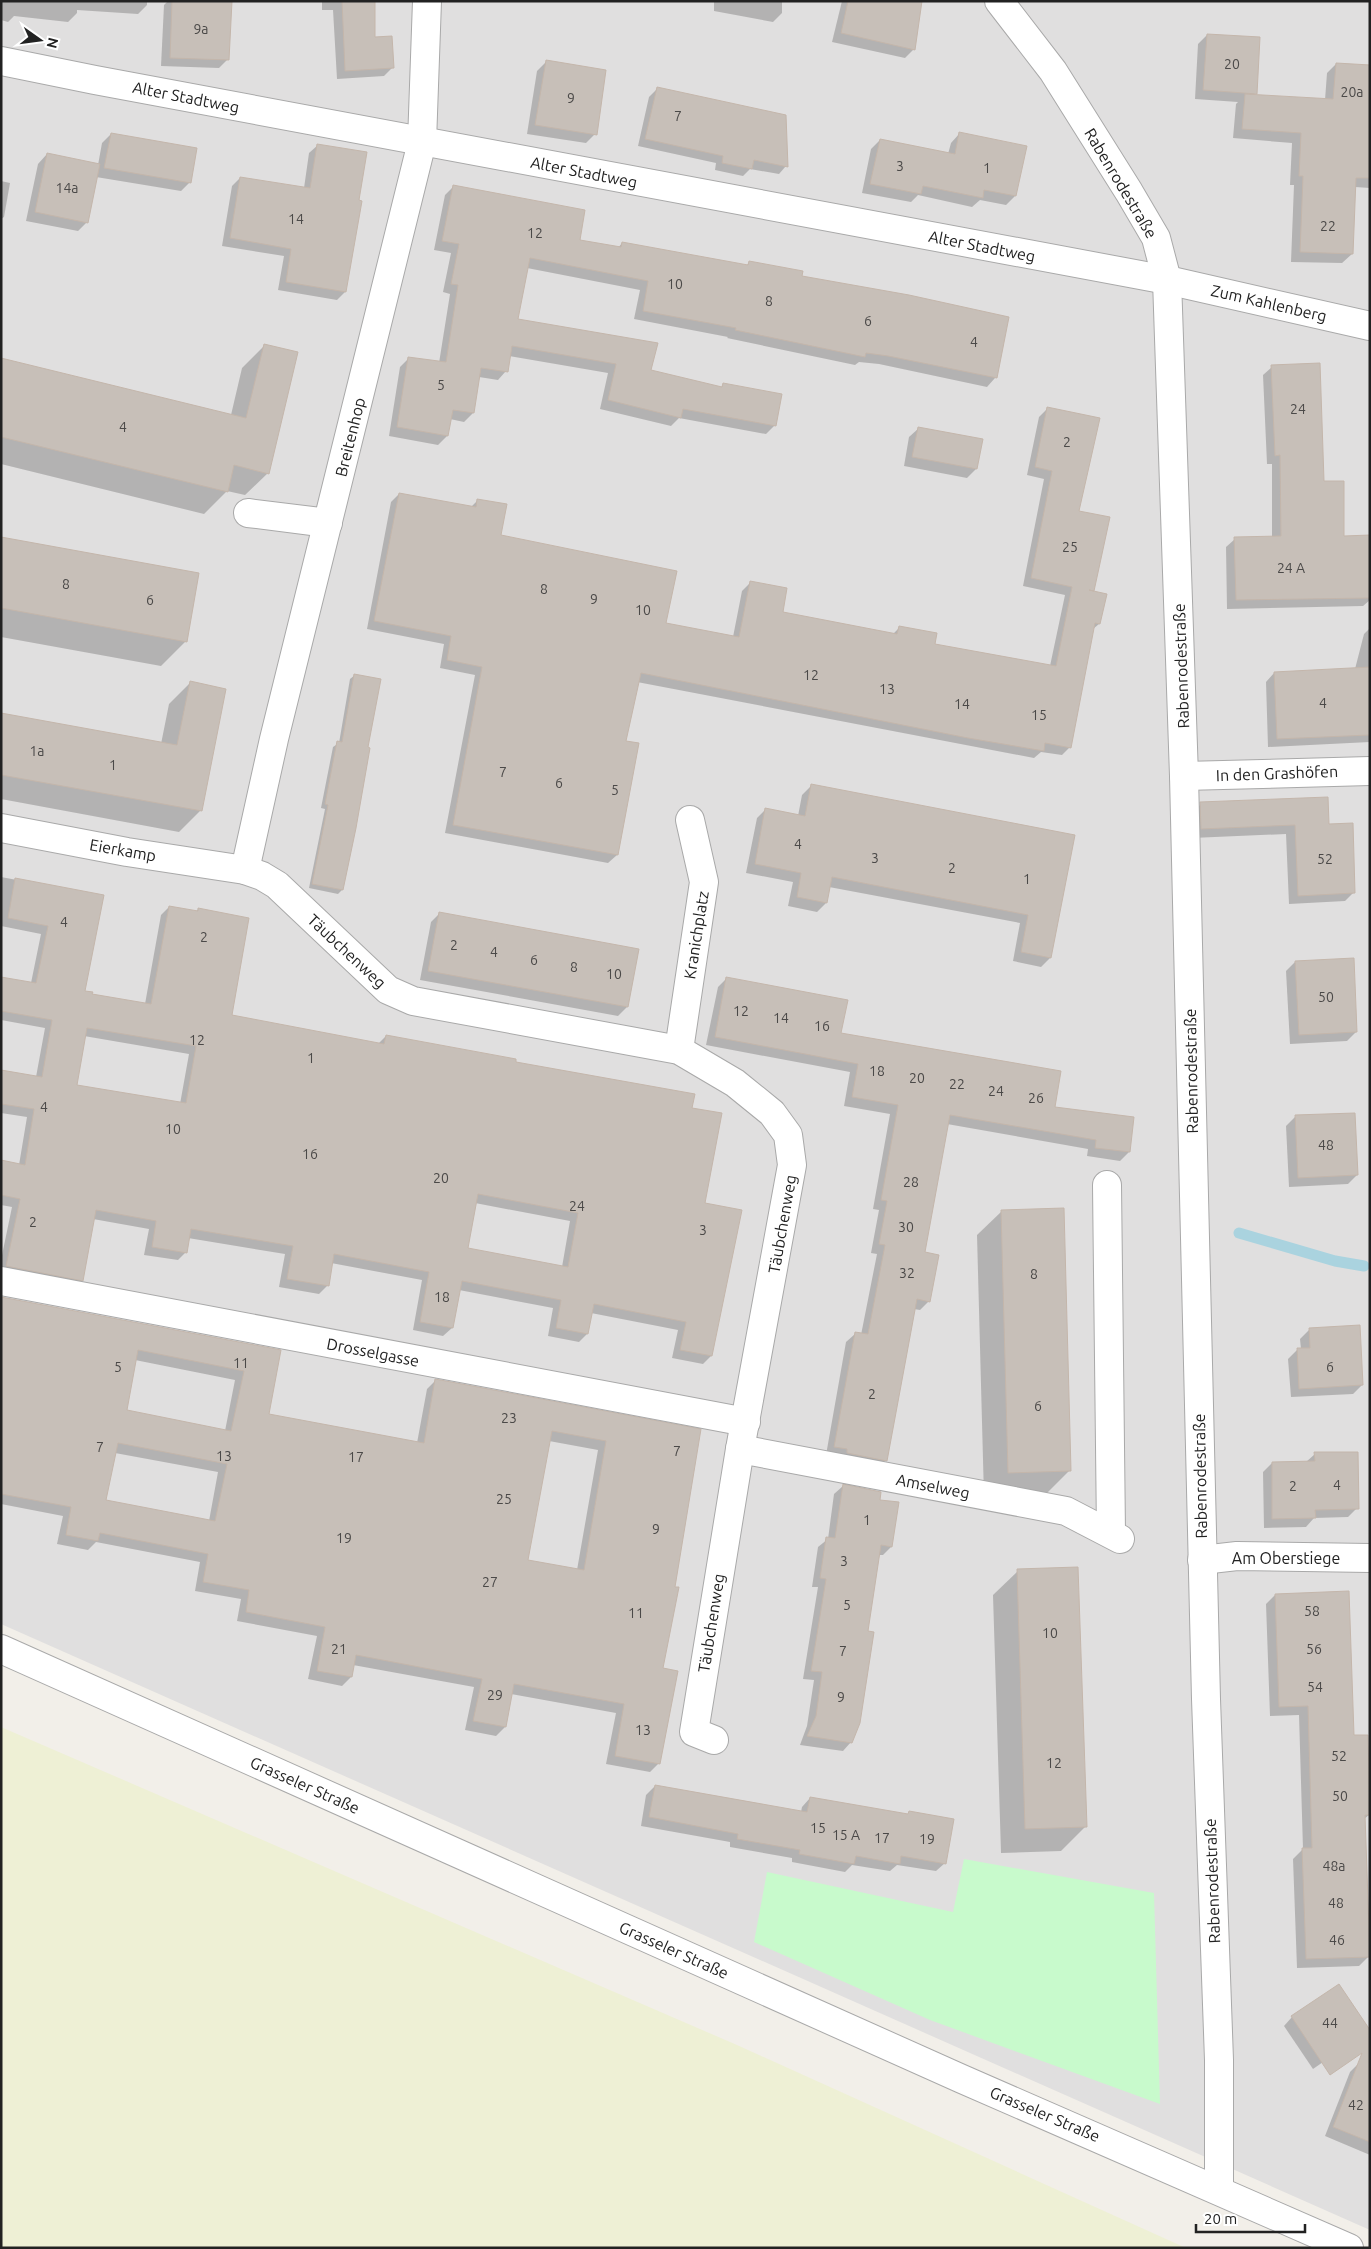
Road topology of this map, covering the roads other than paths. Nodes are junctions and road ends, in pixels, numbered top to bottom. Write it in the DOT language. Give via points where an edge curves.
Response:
graph roads {
  1 [pos="427,1"];
  2 [pos="999,1"];
  3 [pos="1,61"];
  4 [pos="422,142"];
  5 [pos="1168,280"];
  6 [pos="1370,326"];
  7 [pos="248,513"];
  8 [pos="328,524"];
  9 [pos="1370,771"];
  10 [pos="1184,776"];
  11 [pos="690,820"];
  12 [pos="1,828"];
  13 [pos="245,870"];
  14 [pos="679,1050"];
  15 [pos="1107,1185"];
  16 [pos="1,1281"];
  17 [pos="746,1422"];
  18 [pos="740,1449"];
  19 [pos="1370,1558"];
  20 [pos="1202,1560"];
  21 [pos="1,1649"];
  22 [pos="714,1740"];
  23 [pos="1219,2189"];
  24 [pos="1349,2248"];
  1 -- 4 [label="street, Breitenhop"];
  2 -- 5 [label="street, Rabenrodestraße" via="1053,71 1129,192 1156,238"];
  3 -- 4 [label="street, Alter Stadtweg"];
  4 -- 5 [label="street, Alter Stadtweg"];
  4 -- 8 [label="street, Breitenhop"];
  5 -- 6 [label="street, Zum Kahlenberg"];
  5 -- 10 [label="street, Rabenrodestraße"];
  7 -- 8 [label="street"];
  8 -- 13 [label="street, Breitenhop"];
  9 -- 10 [label="street, In den Grashöfen"];
  10 -- 20 [label="street, Rabenrodestraße"];
  11 -- 14 [label="street, Kranichplatz" via="704,882"];
  12 -- 13 [label="street, Eierkamp"];
  13 -- 14 [label="street, Täubchenweg" via="277,885 388,990 413,1001"];
  14 -- 17 [label="street, Täubchenweg" via="735,1083 772,1113 788,1135 792,1165"];
  15 -- 18 [label="street, Amselweg" via="1116,1536 1066,1511"];
  16 -- 17 [label="street, Drosselgasse"];
  17 -- 18 [label="street, Täubchenweg"];
  18 -- 22 [label="street, Täubchenweg" via="694,1732"];
  19 -- 20 [label="street, Am Oberstiege" via="1238,1556"];
  20 -- 23 [label="street, Rabenrodestraße" via="1219,2060"];
  21 -- 23 [label="street, Grasseler Straße" via="953,2075"];
  23 -- 24 [label="street, Grasseler Straße"];
}
